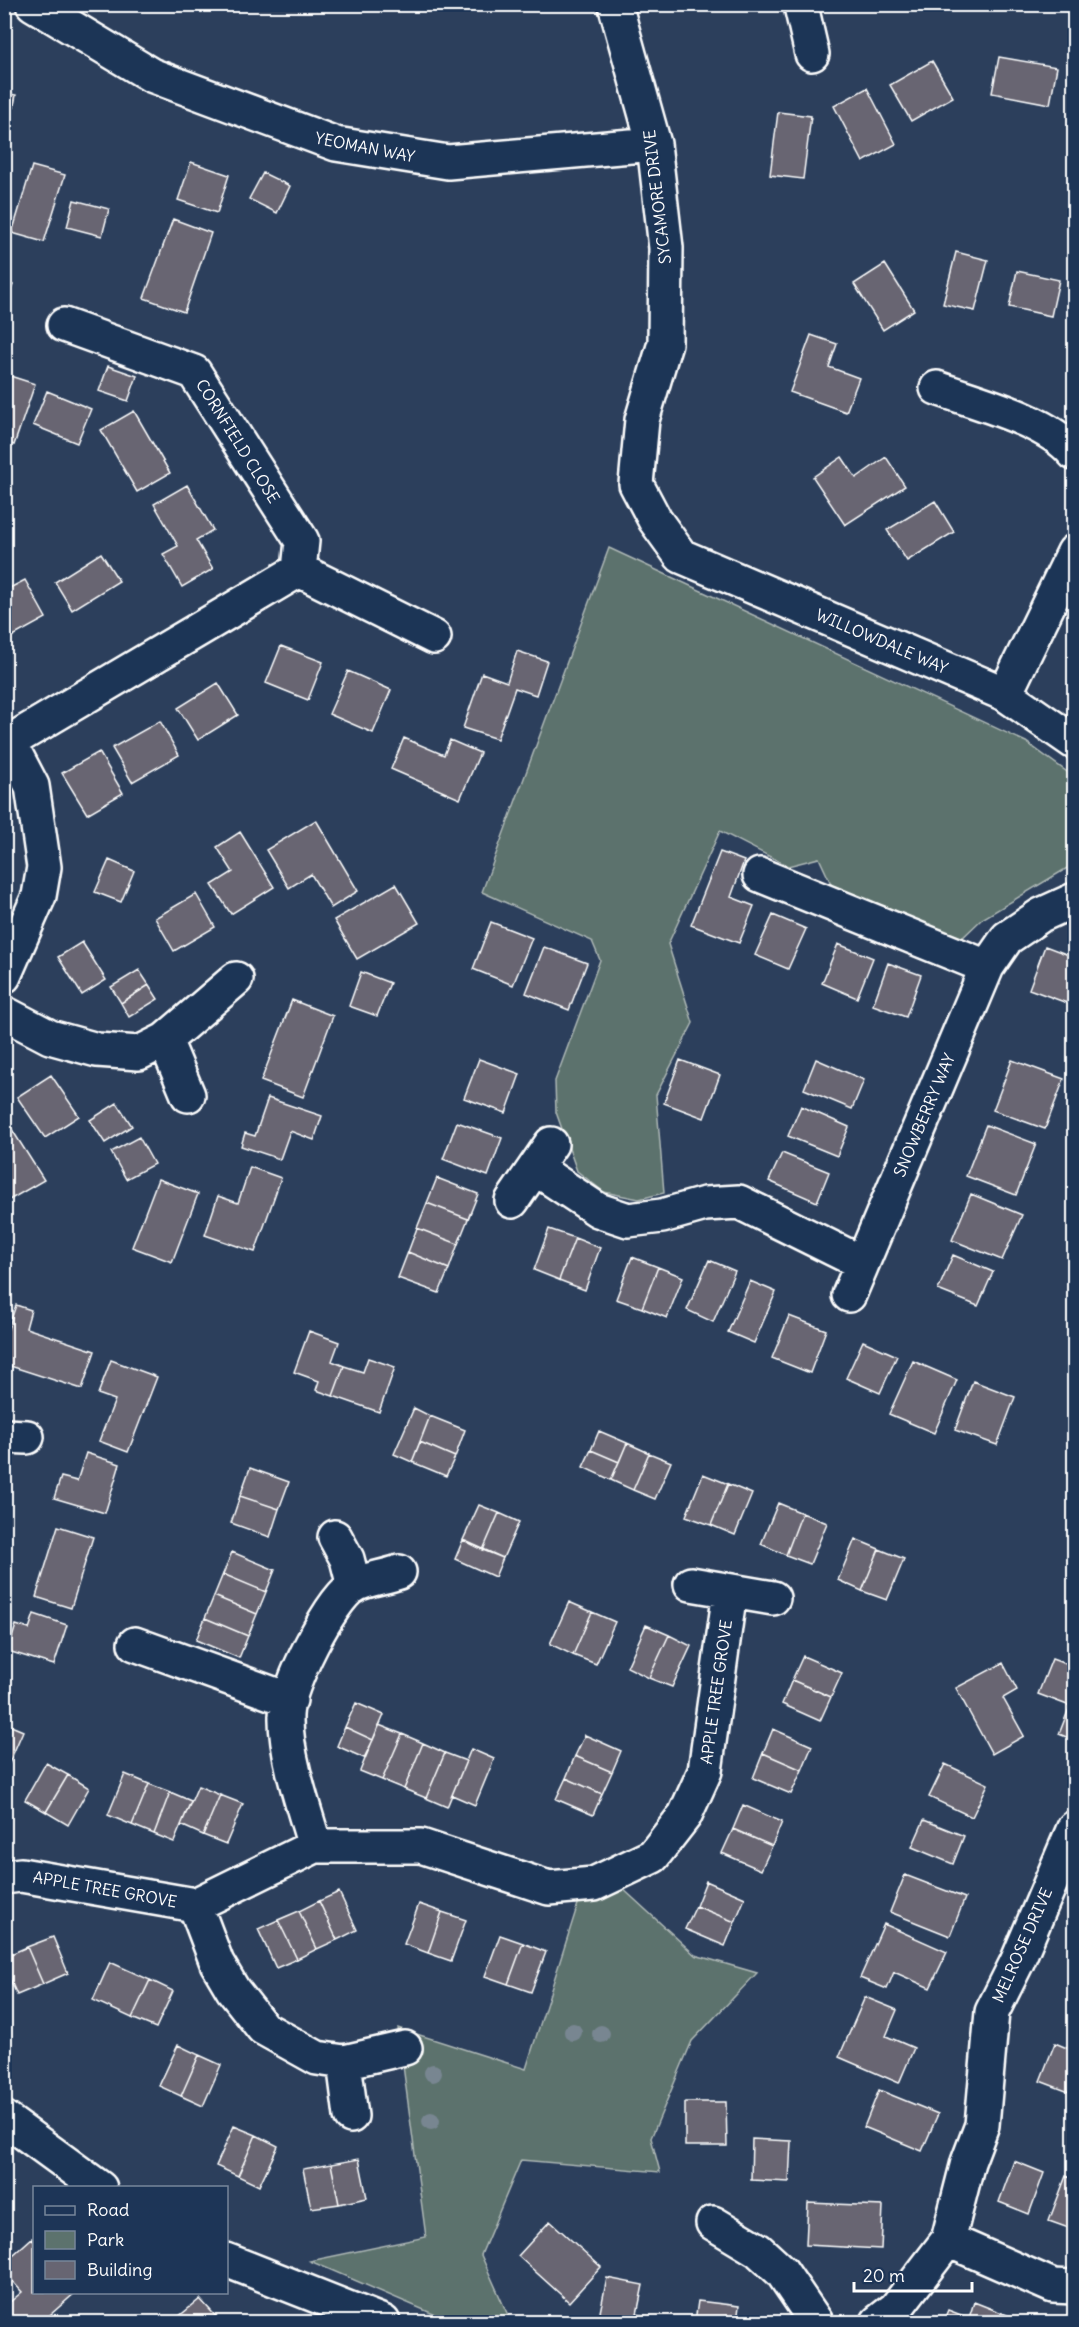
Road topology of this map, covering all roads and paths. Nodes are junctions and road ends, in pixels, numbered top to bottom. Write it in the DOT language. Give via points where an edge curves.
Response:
graph roads {
  1 [pos="33,4"];
  2 [pos="615,4"];
  3 [pos="801,5"];
  4 [pos="812,54"];
  5 [pos="654,144"];
  6 [pos="64,325"];
  7 [pos="937,388"];
  8 [pos="1074,453"];
  9 [pos="1074,552"];
  10 [pos="681,556"];
  11 [pos="299,570"];
  12 [pos="434,637"];
  13 [pos="1005,694"];
  14 [pos="7,741"];
  15 [pos="1074,742"];
  16 [pos="760,875"];
  17 [pos="1074,900"];
  18 [pos="987,967"];
  19 [pos="4,976"];
  20 [pos="236,979"];
  21 [pos="4,1013"];
  22 [pos="165,1040"];
  23 [pos="188,1095"];
  24 [pos="512,1201"];
  25 [pos="862,1263"];
  26 [pos="849,1295"];
  27 [pos="335,1537"];
  28 [pos="399,1572"];
  29 [pos="691,1584"];
  30 [pos="354,1586"];
  31 [pos="730,1591"];
  32 [pos="773,1598"];
  33 [pos="135,1644"];
  34 [pos="290,1700"];
  35 [pos="1074,1828"];
  36 [pos="315,1846"];
  37 [pos="4,1877"];
  38 [pos="195,1905"];
  39 [pos="405,2048"];
  40 [pos="344,2062"];
  41 [pos="351,2116"];
  42 [pos="4,2118"];
  43 [pos="99,2186"];
  44 [pos="713,2223"];
  45 [pos="948,2240"];
  46 [pos="228,2261"];
  47 [pos="1074,2287"];
  48 [pos="383,2322"];
  49 [pos="816,2322"];
  50 [pos="878,2322"];
  1 -- 5 [label="street, YEOMAN WAY" via="151,75 336,144 448,162"];
  2 -- 5 [label="street, SYCAMORE DRIVE"];
  3 -- 4 [label="street"];
  5 -- 10 [label="street, SYCAMORE DRIVE" via="666,248 665,343 642,420 636,484"];
  6 -- 11 [label="street, CORNFIELD CLOSE" via="194,372 302,541"];
  7 -- 8 [label="street" via="1021,419 1063,440"];
  9 -- 13 [label="street"];
  10 -- 13 [label="street, WILLOWDALE WAY"];
  11 -- 12 [label="street"];
  11 -- 14 [label="street"];
  13 -- 15 [label="street, WILLOWDALE WAY"];
  14 -- 19 [label="street" via="32,786 44,867 39,896"];
  16 -- 18 [label="street"];
  17 -- 18 [label="street, SNOWBERRY WAY" via="1041,915 1007,939"];
  18 -- 25 [label="street, SNOWBERRY WAY"];
  20 -- 22 [label="street"];
  21 -- 22 [label="street" via="50,1037 97,1050 139,1053"];
  22 -- 23 [label="street"];
  24 -- 25 [label="street" via="543,1156 598,1210 628,1220 662,1216 705,1204 739,1202"];
  25 -- 26 [label="street, SNOWBERRY WAY"];
  27 -- 30 [label="street" via="347,1558"];
  28 -- 30 [label="street"];
  29 -- 31 [label="street"];
  30 -- 34 [label="street" via="329,1611"];
  31 -- 32 [label="street"];
  31 -- 36 [label="street, APPLE TREE GROVE" via="705,1772 685,1815 653,1856 594,1884 549,1888 421,1846"];
  33 -- 34 [label="street"];
  34 -- 36 [label="street" via="285,1715 295,1778"];
  35 -- 45 [label="street, MELROSE DRIVE" via="992,2012 982,2125"];
  36 -- 38 [label="street, APPLE TREE GROVE"];
  37 -- 38 [label="street, APPLE TREE GROVE" via="21,1875"];
  38 -- 40 [label="street" via="218,1963 233,1990 263,2028 316,2058"];
  39 -- 40 [label="street"];
  40 -- 41 [label="street"];
  42 -- 43 [label="street"];
  44 -- 49 [label="street" via="758,2250 782,2272"];
  45 -- 47 [label="street" via="1053,2286"];
  45 -- 50 [label="street, MELROSE DRIVE" via="896,2308"];
  46 -- 48 [label="street"];
}
